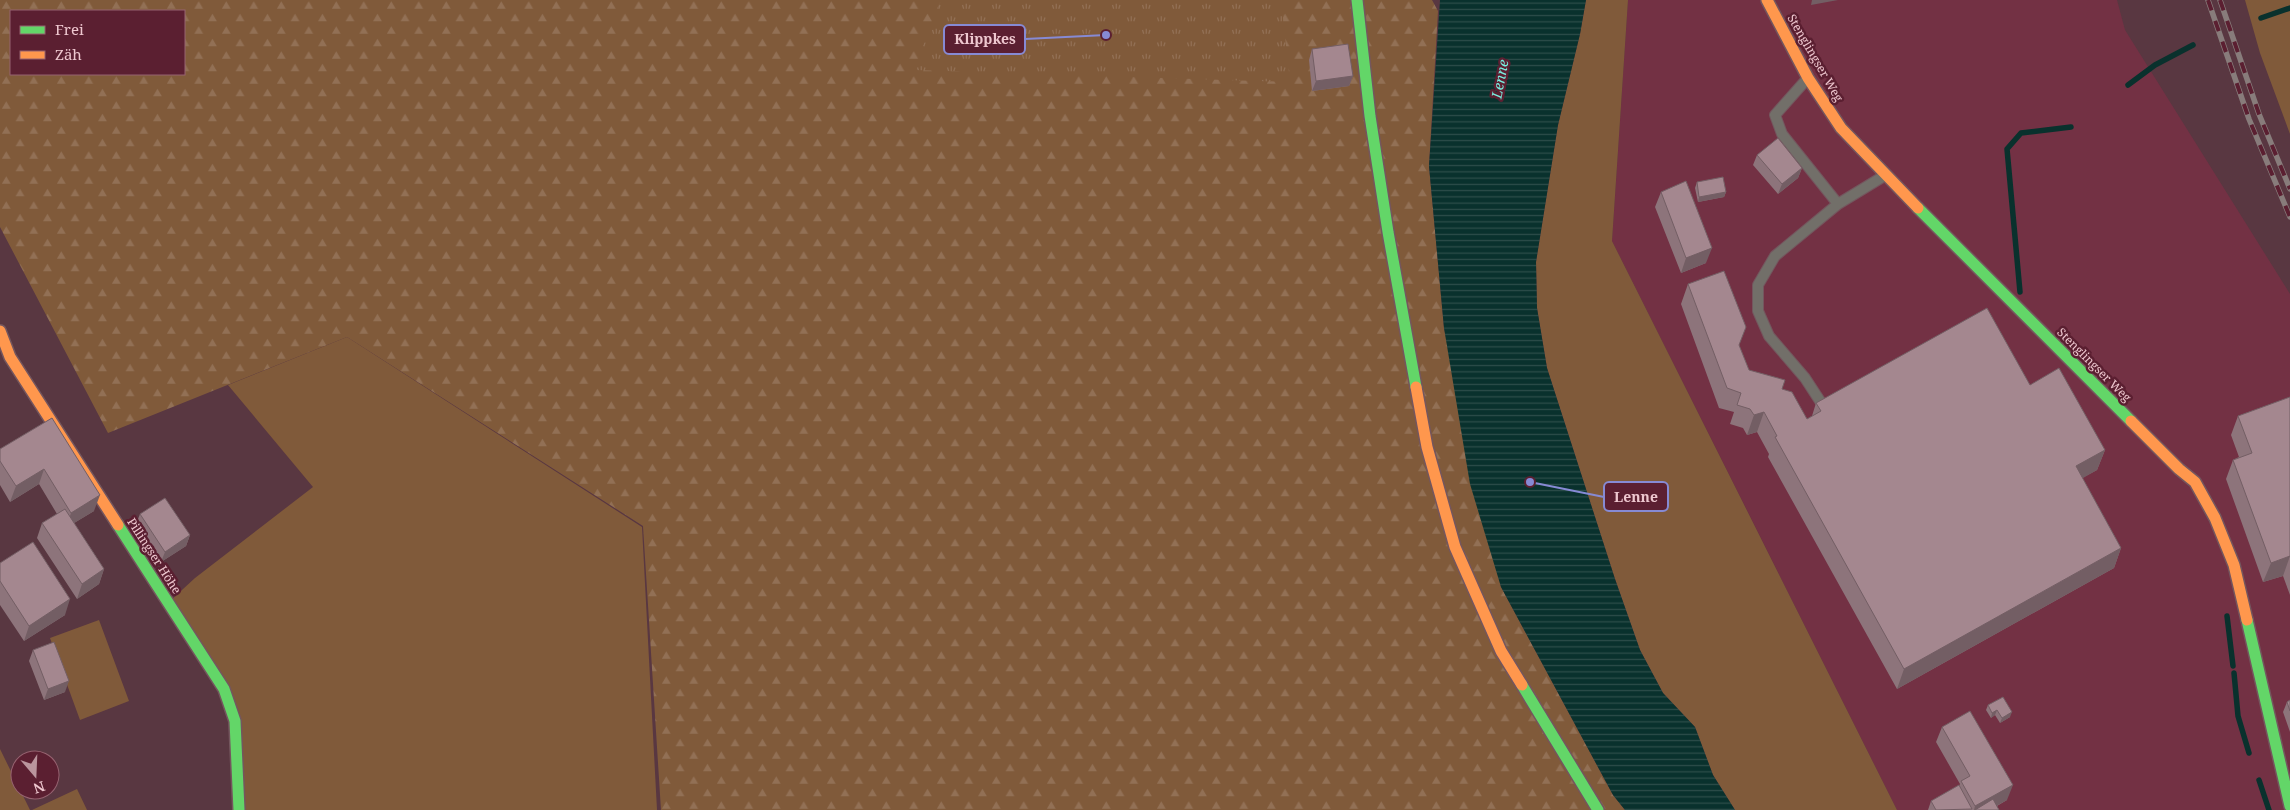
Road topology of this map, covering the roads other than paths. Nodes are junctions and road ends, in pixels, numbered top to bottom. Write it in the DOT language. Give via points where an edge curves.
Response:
graph roads {
  1 [pos="1357,0"];
  2 [pos="1767,0"];
  3 [pos="1808,78"];
  4 [pos="1885,175"];
  5 [pos="1838,204"];
  6 [pos="0,331"];
  7 [pos="1820,401"];
  8 [pos="2290,806"];
  9 [pos="239,810"];
  10 [pos="1598,810"];
  1 -- 10 [label="street" via="1370,116 1426,447 1455,547 1501,651"];
  2 -- 3 [label="street, Stenglingser Weg"];
  3 -- 4 [label="street, Stenglingser Weg" via="1841,128"];
  3 -- 5 [label="lane" via="1775,115 1782,134"];
  4 -- 5 [label="lane"];
  4 -- 8 [label="street, Stenglingser Weg" via="2195,482 2215,518 2234,565"];
  5 -- 7 [label="lane" via="1775,256 1758,285 1758,311 1769,336"];
  6 -- 9 [label="street, Pillingser Höhe" via="10,357 224,689 235,721"];
}
